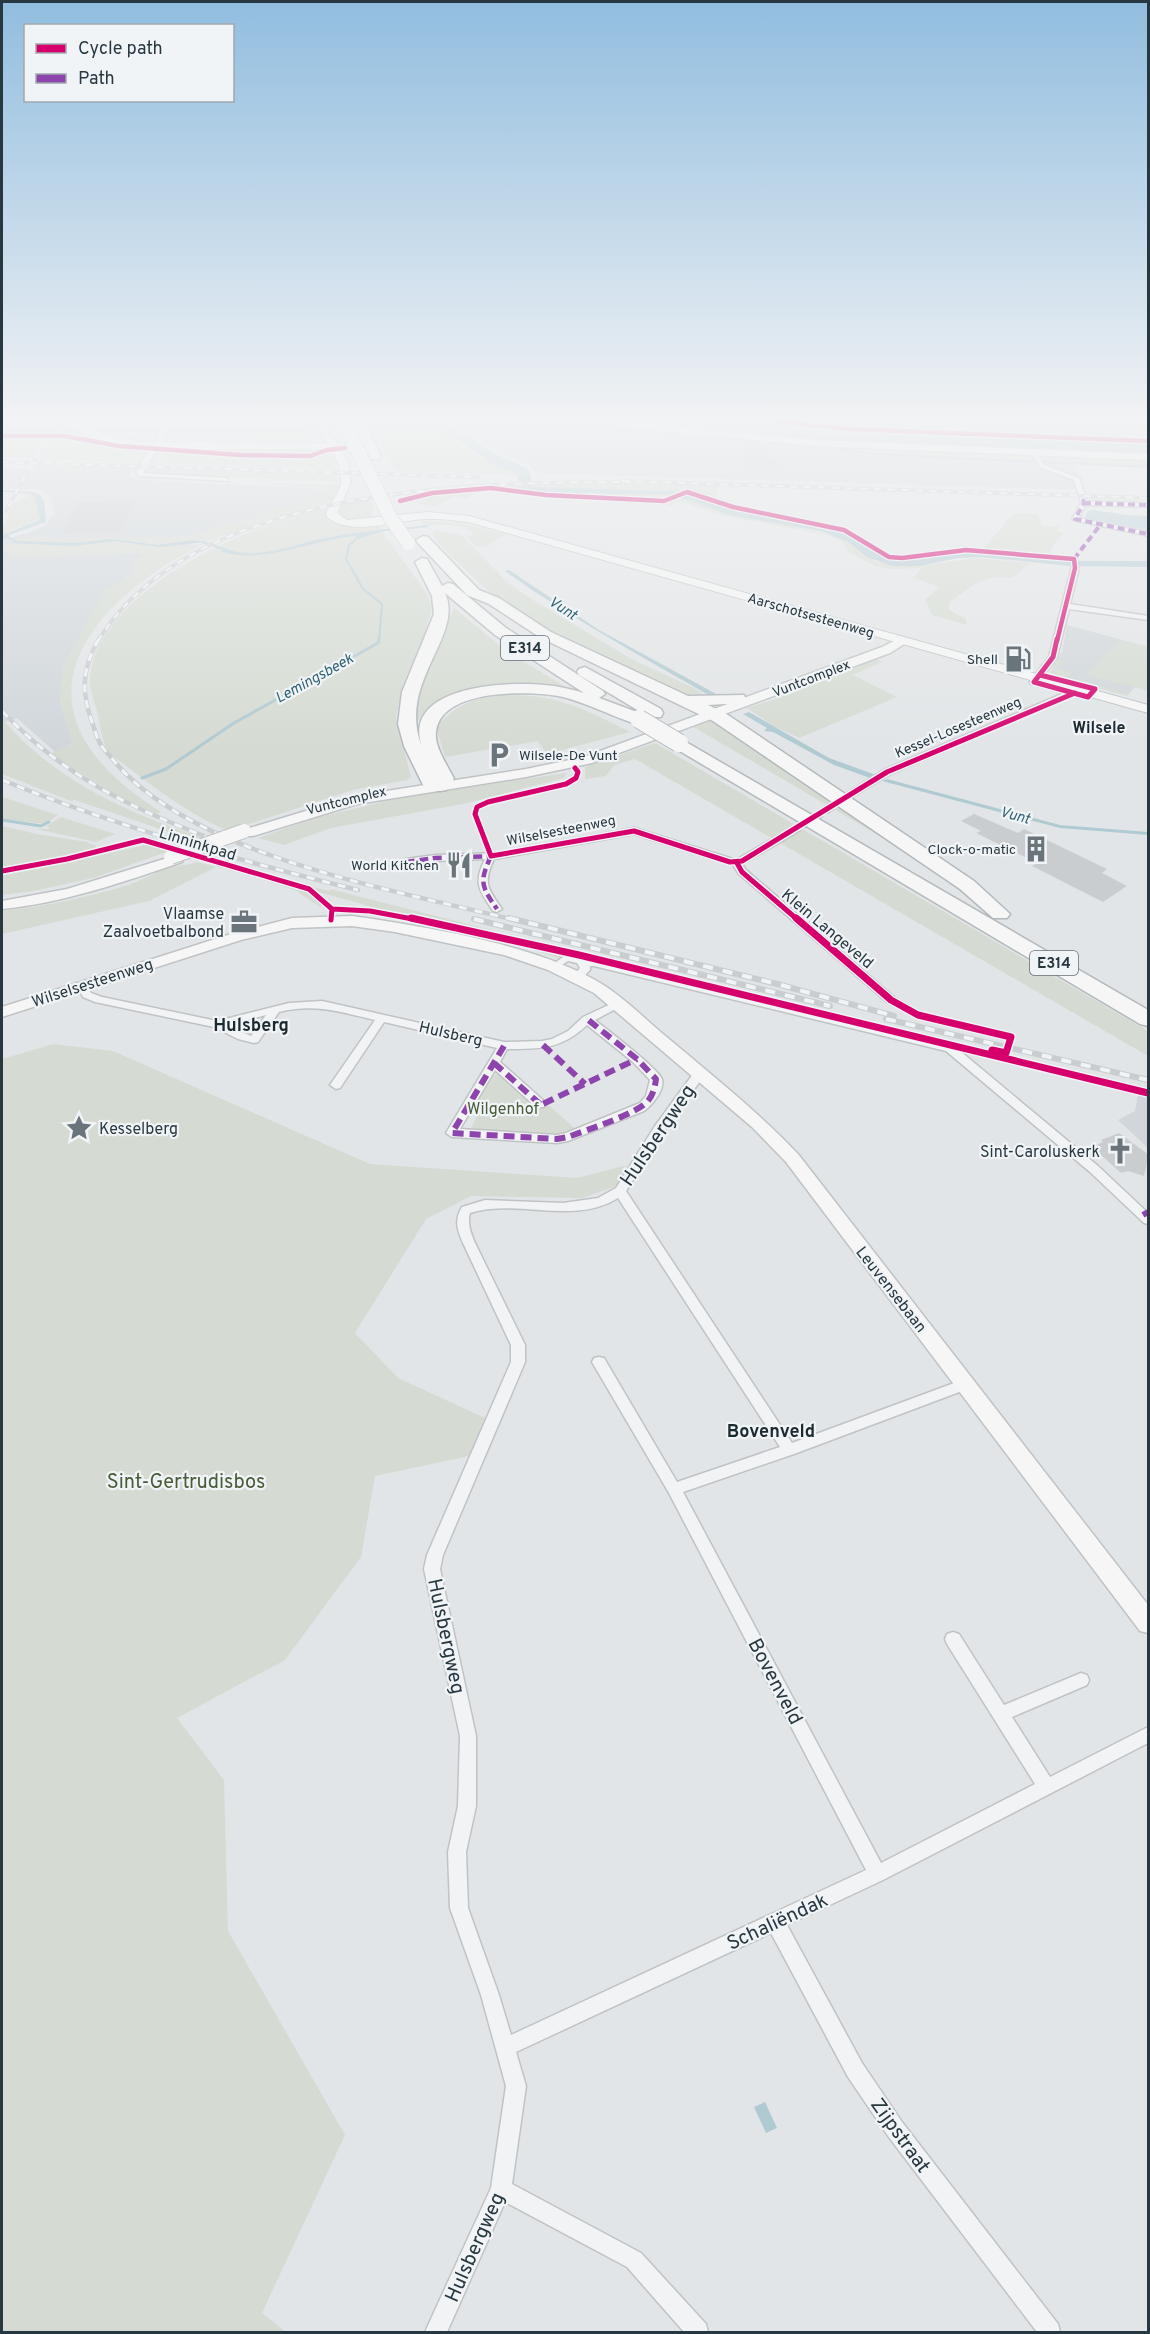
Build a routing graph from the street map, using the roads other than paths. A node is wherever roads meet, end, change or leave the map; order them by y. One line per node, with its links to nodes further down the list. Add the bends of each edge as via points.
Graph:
1 (400, 531): 6 (highway, E314, bridge)
2 (417, 531): 8 (highway, E314)
3 (511, 531): 11 (main road, Aarschotsesteenweg)
4 (1134, 531): 5 (street)
5 (1149, 534)
6 (422, 562): 16 (highway, E314, via 472,610 504,634); 18 (highway, via 438,592 442,610 409,691 406,717 409,735)
7 (1075, 568): 9 (street)
8 (472, 592): 17 (highway, via 494,601); 17 (highway, E314, via 552,651 655,713)
9 (1065, 606): 10 (street); 12 (street, via 1053,657)
10 (1149, 618)
11 (896, 640): 12 (main road, Aarschotsesteenweg); 14 (street, Vuntcomplex); 17 (street, Vuntcomplex, via 886,650)
12 (1036, 680): 13 (main road, Aarschotsesteenweg)
13 (1079, 690): 15 (main road, Aarschotsesteenweg); 19 (street, Kessel-Losesteenweg, via 886,772)
14 (738, 699): 17 (highway)
15 (1149, 709)
16 (639, 719): 17 (highway, E314, bridge); 18 (highway, via 558,692 510,688 469,694 438,710 429,722 427,733)
17 (694, 719): 18 (street, Vuntcomplex, via 568,765); 26 (highway, E314); 26 (highway, via 958,879); 36 (highway, E314)
18 (438, 782): 24 (street, Vuntcomplex, bridge, via 343,803 246,832 89,889)
19 (849, 795)
20 (791, 832): 23 (street)
21 (490, 856): 22 (street, Wilselsesteenweg); 23 (street, Wilselsesteenweg, via 634,831); 25 (street, Wilselsesteenweg, via 481,883)
22 (406, 862)
23 (737, 863): 32 (street, Klein Langeveld, via 742,872 891,1000)
24 (2, 903)
25 (497, 909)
26 (1000, 914): 30 (highway, E314)
27 (581, 970): 28 (street, Wilselsesteenweg, via 554,967 508,951 395,927 309,921 243,934); 29 (street, Wilselsesteenweg); 45 (street, via 594,963 945,1046)
28 (82, 986): 34 (street, Wilselsesteenweg); 38 (street, Hulsberg, via 87,995 99,1000)
29 (600, 990): 31 (street, Leuvensebaan)
30 (1149, 999)
31 (617, 1004): 37 (street, Hulsberg); 41 (street, Leuvensebaan)
32 (907, 1008)
33 (275, 1010): 35 (street, Hulsberg, via 321,1004); 38 (street, Hulsberg); 38 (street, Hulsberg, via 254,1040)
34 (2, 1012)
35 (382, 1017): 39 (street, Hulsberg); 42 (street)
36 (1149, 1018)
37 (587, 1019): 39 (street, Hulsberg, via 572,1033 543,1046); 40 (street, via 656,1079 655,1091 647,1103 557,1139 452,1133)
38 (218, 1024)
39 (504, 1046): 40 (street)
40 (494, 1063): 43 (street)
41 (700, 1073): 44 (street, Hulsbergweg, via 658,1129); 47 (street, Leuvensebaan, via 792,1158)
42 (336, 1085)
43 (540, 1104)
44 (620, 1191): 48 (street); 58 (street, Hulsbergweg, via 589,1205 474,1206 462,1218 469,1243 518,1345 518,1362 432,1569 468,1736 467,1806 457,1852 459,1908)
45 (1147, 1216)
46 (599, 1362): 49 (street, Bovenveld)
47 (965, 1384): 48 (street); 50 (street, Leuvensebaan)
48 (789, 1450): 49 (street)
49 (674, 1489): 56 (street, Bovenveld)
50 (1149, 1623)
51 (953, 1639): 53 (street)
52 (1081, 1680): 53 (street)
53 (1000, 1714): 55 (street)
54 (1149, 1735): 55 (street, Schaliëndak)
55 (1046, 1786): 56 (street, Schaliëndak)
56 (877, 1874): 57 (street, Schaliëndak)
57 (776, 1923): 58 (street, Schaliëndak); 62 (street, Zijpstraat, via 862,2080)
58 (504, 2048): 59 (street, Hulsbergweg, via 516,2086)
59 (501, 2189): 60 (street, Hulsbergweg); 61 (street, via 634,2260)
60 (436, 2332)
61 (698, 2332)
62 (1050, 2332)

